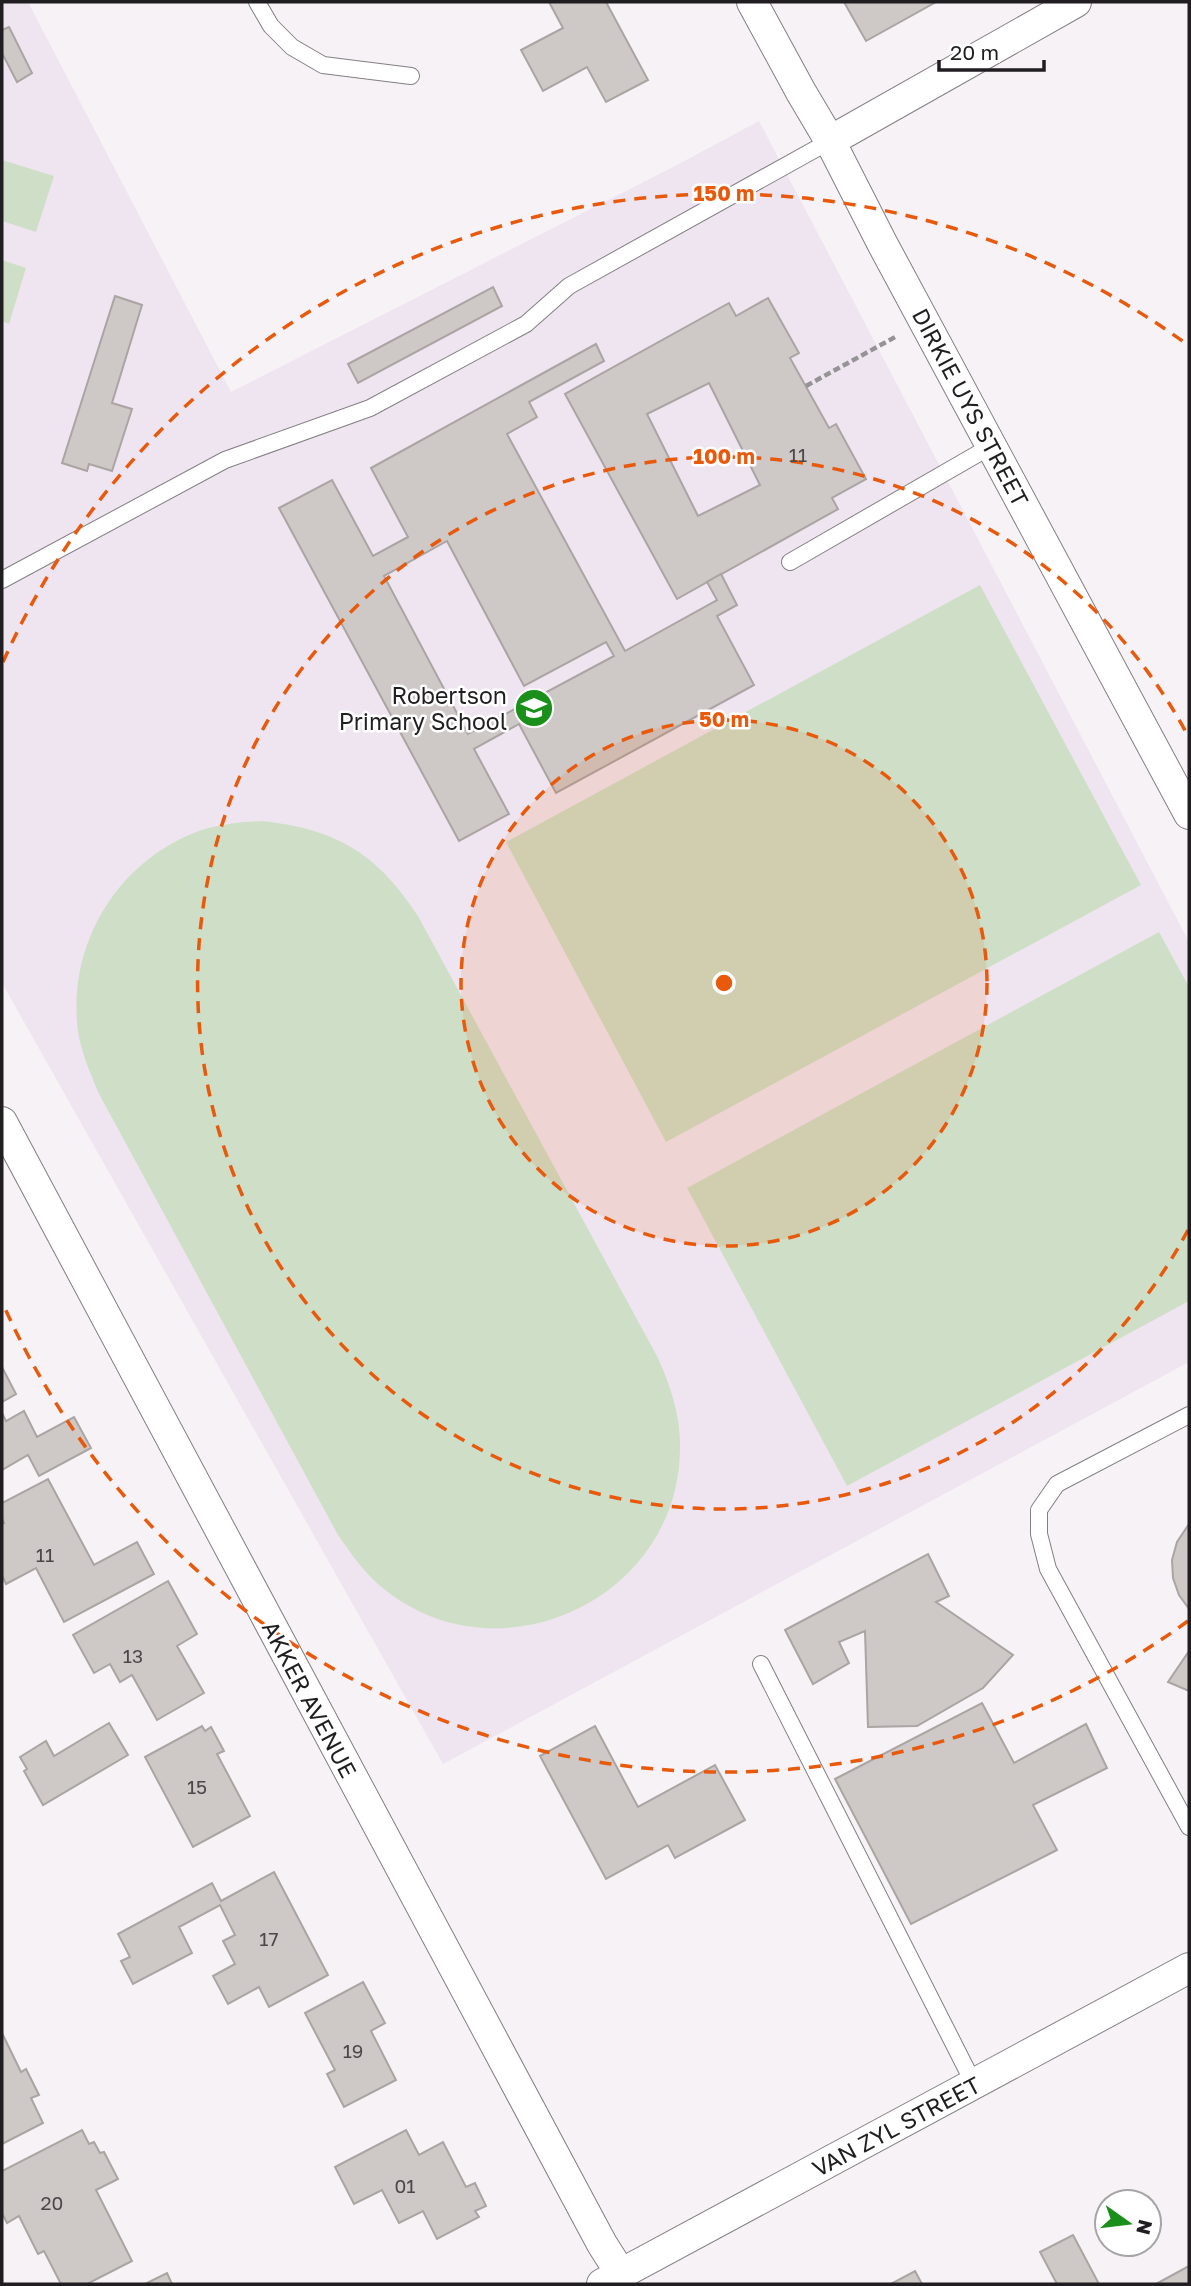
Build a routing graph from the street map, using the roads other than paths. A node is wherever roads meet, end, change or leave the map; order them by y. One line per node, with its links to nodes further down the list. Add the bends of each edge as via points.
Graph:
1 (257, 2): 4 (lane, via 271,26 292,47 323,65)
2 (752, 2): 5 (street, DIRKIE UYS STREET)
3 (1076, 2): 5 (street)
4 (411, 76)
5 (830, 141): 6 (street, DIRKIE UYS STREET); 8 (lane, via 569,286 526,324 370,408 225,460)
6 (993, 445): 7 (lane); 9 (street, DIRKIE UYS STREET)
7 (790, 562)
8 (2, 580)
9 (1189, 814)
10 (2, 1122): 16 (street, AKKER AVENUE, via 589,2219)
11 (1189, 1415): 13 (lane, via 1057,1484 1039,1510 1039,1534 1048,1569)
12 (761, 1664): 15 (lane)
13 (1189, 1827)
14 (1189, 1968): 15 (street, VAN ZYL STREET)
15 (974, 2084): 16 (street, VAN ZYL STREET)
16 (611, 2279)

